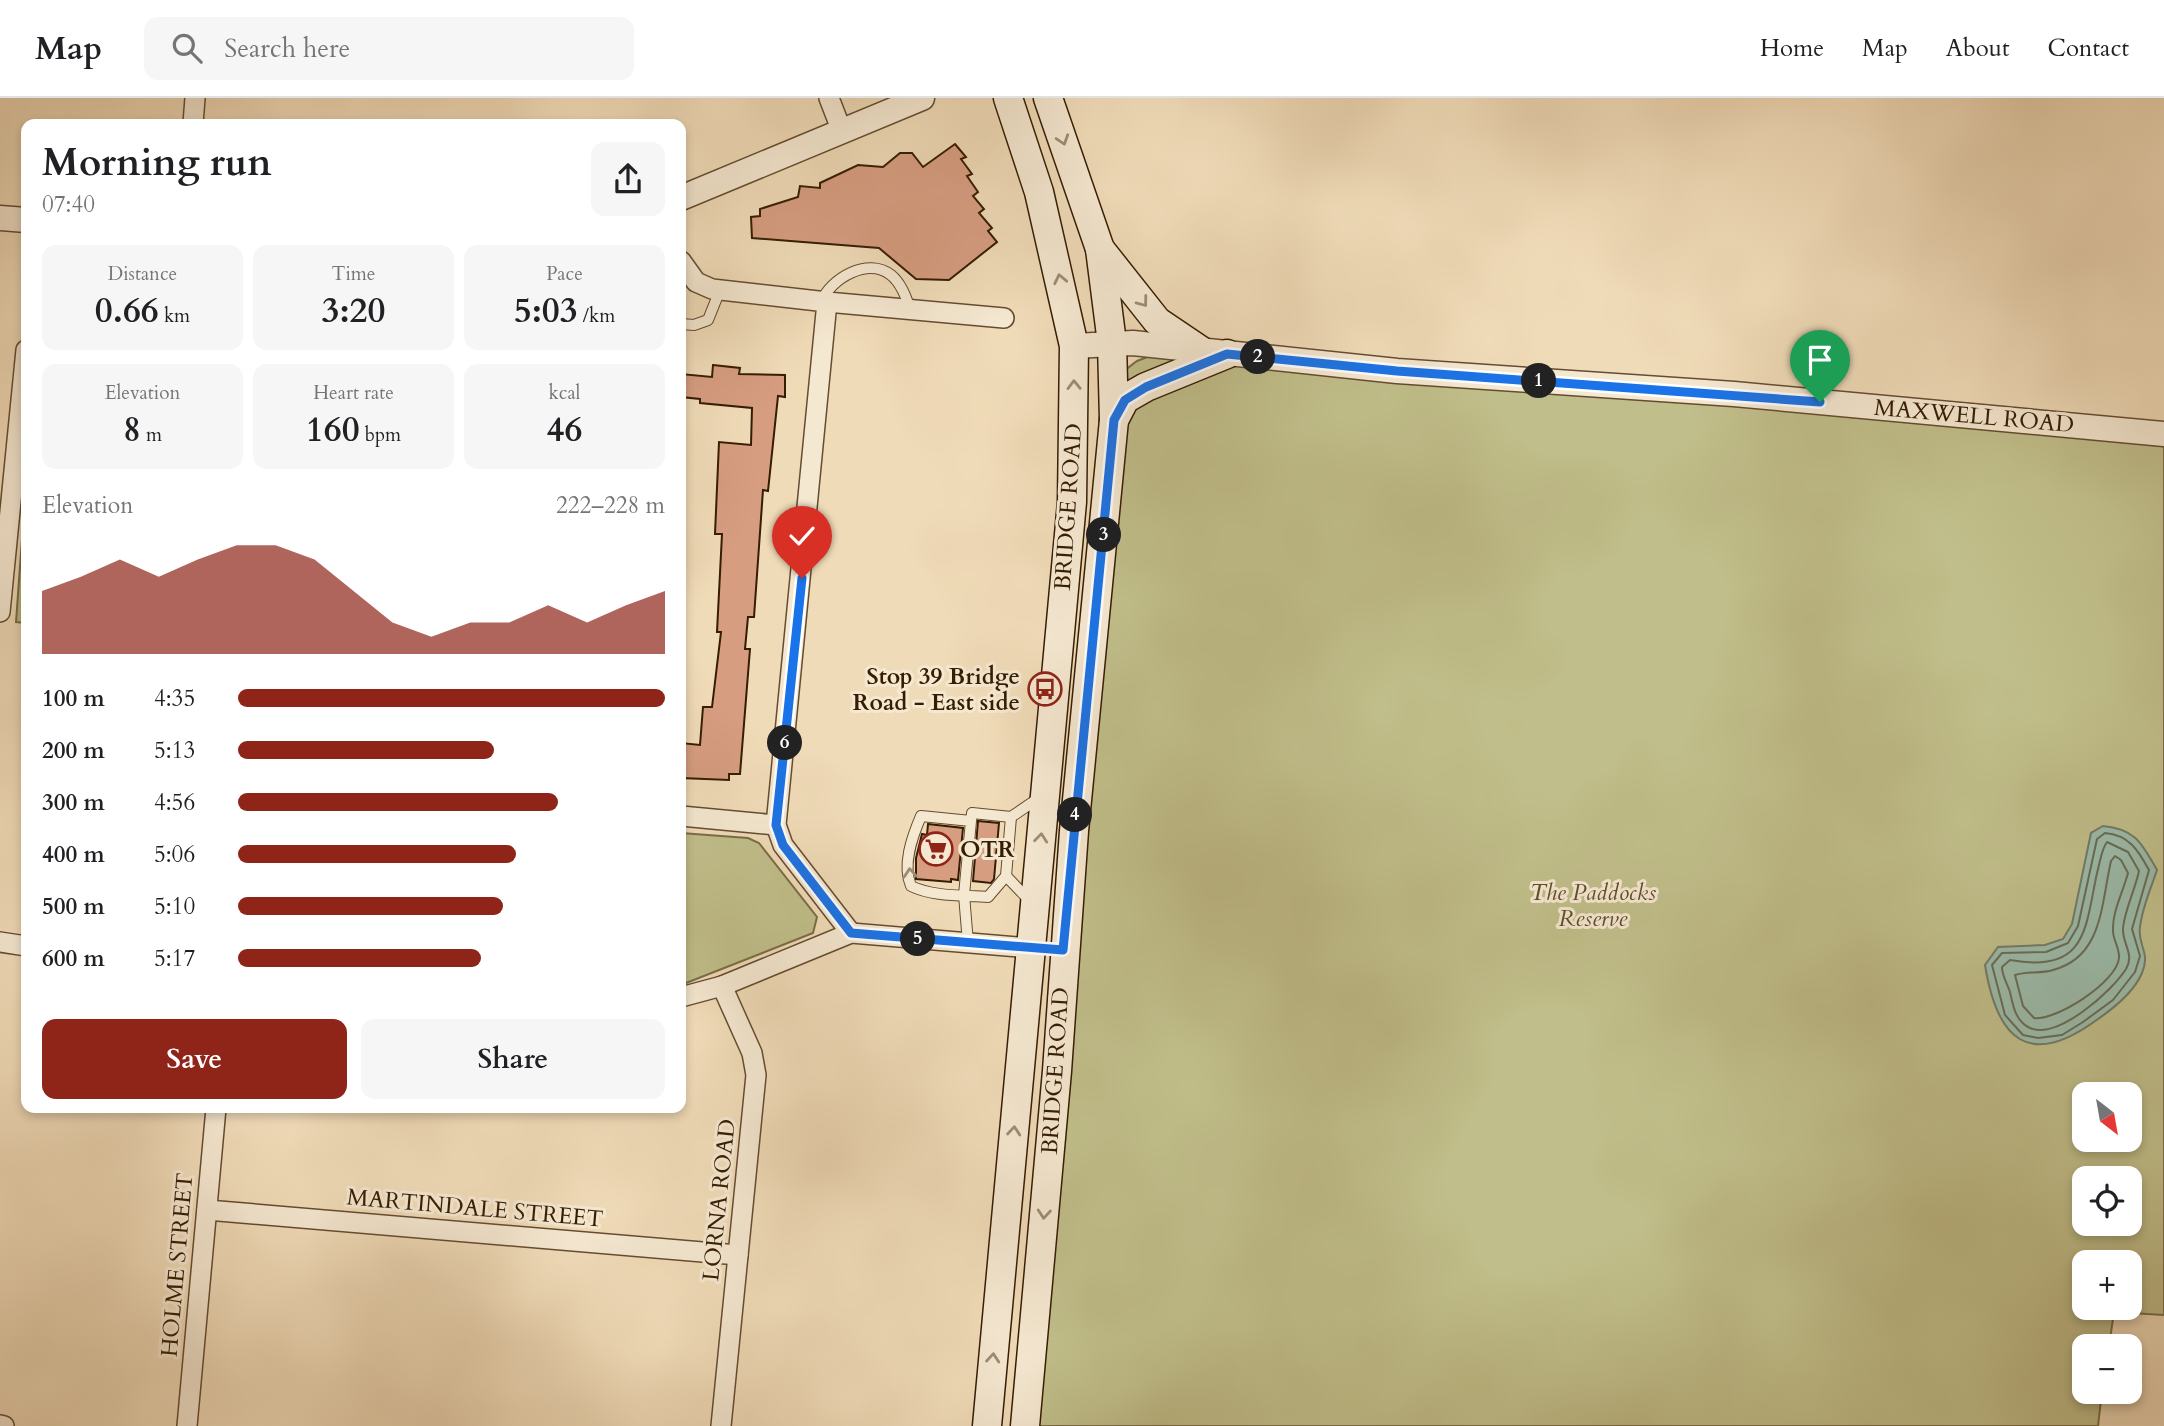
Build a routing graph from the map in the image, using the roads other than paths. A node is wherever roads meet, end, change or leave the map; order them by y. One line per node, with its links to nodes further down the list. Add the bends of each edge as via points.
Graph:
1 (195, 98): 6 (street)
2 (829, 98): 7 (street)
3 (922, 98): 7 (street)
4 (1008, 98): 19 (main road, BRIDGE ROAD, one-way to 4, via 1055,254)
5 (1048, 98): 11 (main road, BRIDGE ROAD, one-way to 11)
6 (193, 119)
7 (841, 130): 8 (street)
8 (686, 196)
9 (0, 218): 10 (street)
10 (21, 220)
11 (1100, 249): 18 (main road, BRIDGE ROAD); 20 (main road, one-way to 20, via 1157,321)
12 (686, 268): 13 (street, via 696,282)
13 (720, 290): 14 (street); 17 (lane, via 708,320)
14 (824, 302): 15 (street); 15 (lane, via 826,291 842,278 863,269 878,269 896,281); 30 (street)
15 (910, 309): 16 (street)
16 (1004, 318)
17 (686, 324)
18 (1112, 343): 19 (street, MAXWELL ROAD); 20 (street, MAXWELL ROAD); 22 (main road, BRIDGE ROAD)
19 (1074, 346): 26 (main road, BRIDGE ROAD, one-way to 19, via 1072,491)
20 (1214, 352): 22 (main road, via 1125,400); 23 (street, MAXWELL ROAD)
21 (21, 407): 24 (street)
22 (1114, 420): 39 (main road, BRIDGE ROAD)
23 (2164, 434)
24 (12, 510): 25 (street)
25 (0, 612)
26 (1045, 793): 28 (lane); 33 (main road, BRIDGE ROAD, one-way to 26)
27 (686, 816): 30 (street)
28 (1010, 817): 29 (lane, via 972,813); 31 (lane)
29 (971, 821): 32 (lane); 32 (lane, one-way to 29, via 921,891 911,886 907,876 912,837 921,816)
30 (776, 825): 34 (street, via 783,845)
31 (1006, 876): 32 (lane, via 988,897); 33 (lane)
32 (964, 895): 36 (lane)
33 (1034, 905): 38 (main road, BRIDGE ROAD)
34 (851, 933): 36 (street); 40 (street)
35 (0, 942): 37 (street)
36 (968, 943): 38 (street)
37 (21, 945)
38 (1030, 948): 39 (main road); 47 (main road, BRIDGE ROAD, one-way to 38)
39 (1063, 950): 48 (main road, BRIDGE ROAD, one-way to 48, via 1057,1071)
40 (722, 986): 41 (street); 44 (street, LORNA ROAD, via 752,1053 756,1075)
41 (686, 996)
42 (216, 1113): 43 (street, HOLME STREET)
43 (207, 1210): 44 (street, MARTINDALE STREET); 45 (street, HOLME STREET)
44 (737, 1255): 46 (street, LORNA ROAD)
45 (187, 1426)
46 (721, 1426)
47 (987, 1426)
48 (1025, 1426)

